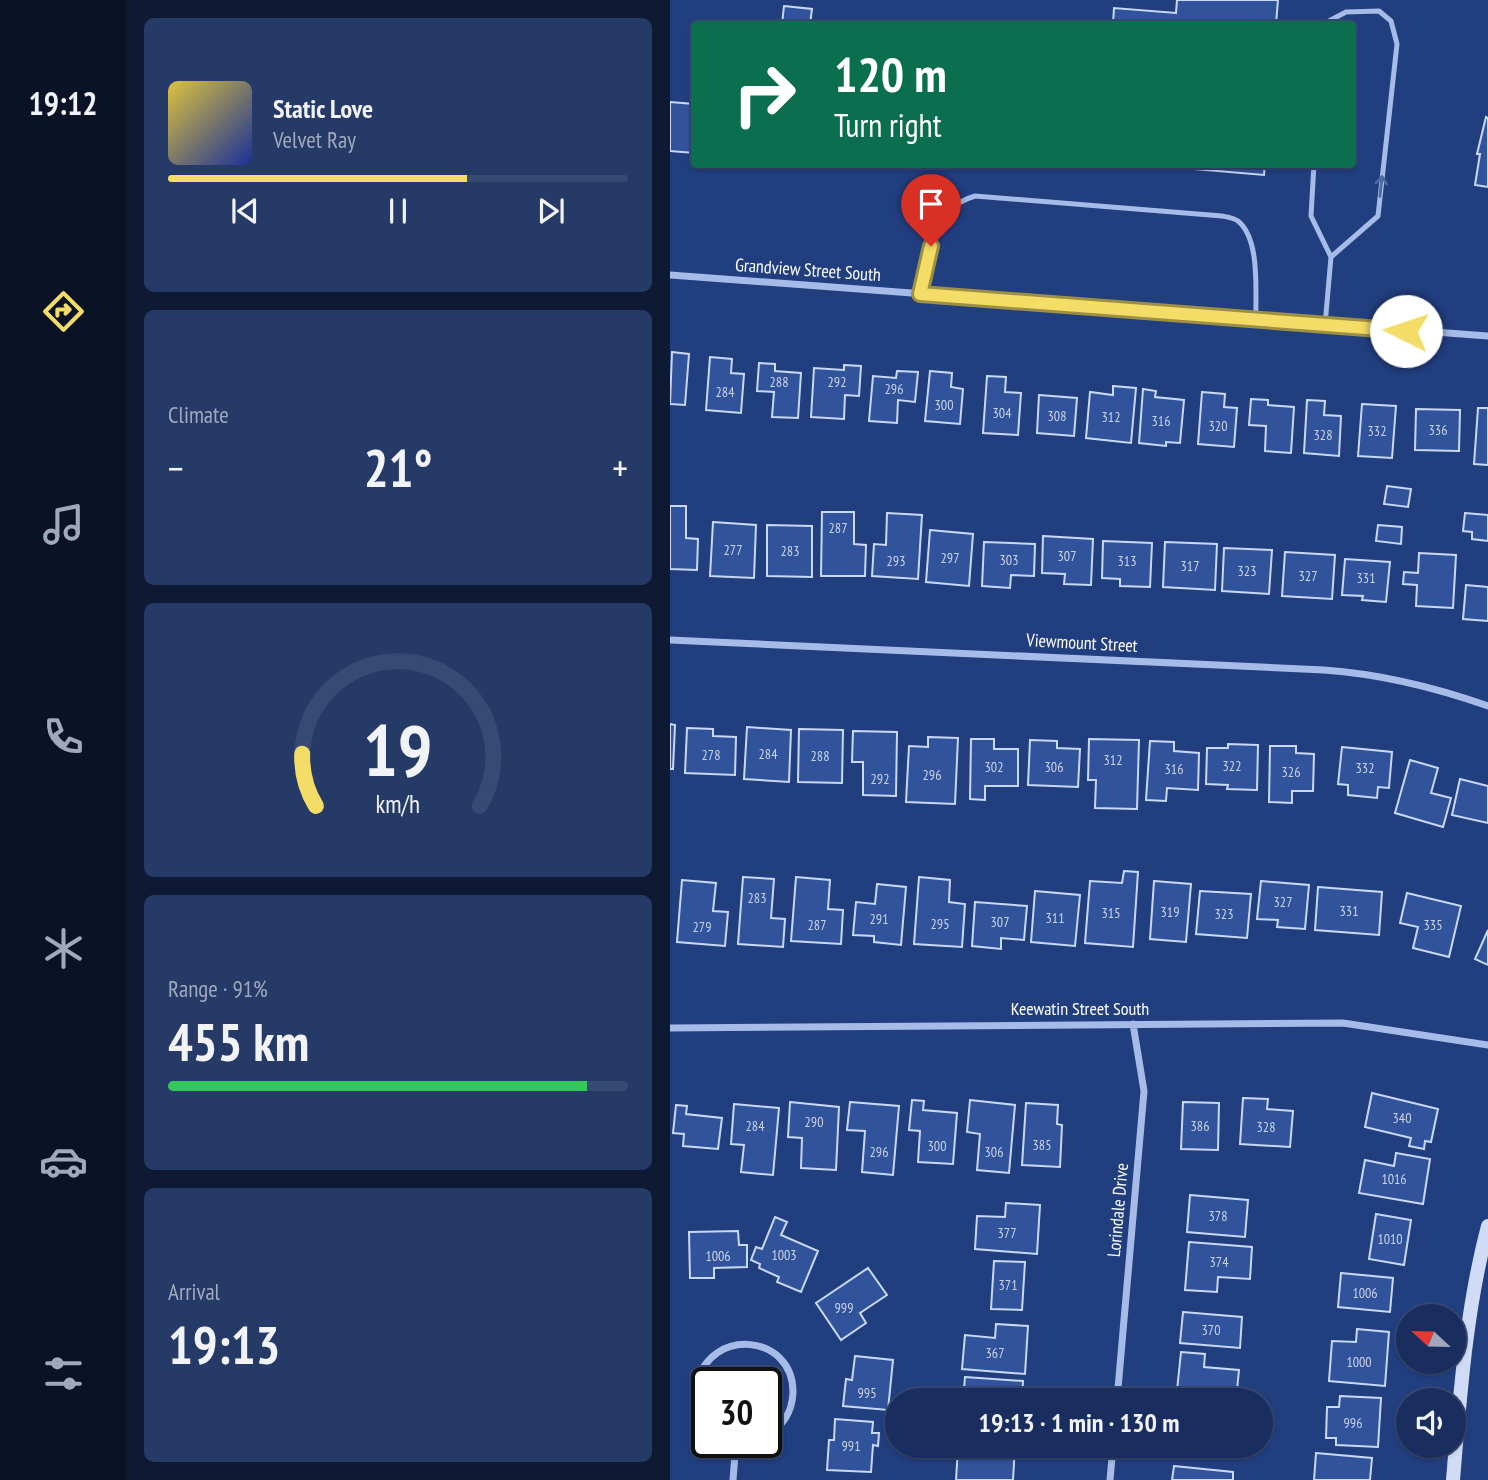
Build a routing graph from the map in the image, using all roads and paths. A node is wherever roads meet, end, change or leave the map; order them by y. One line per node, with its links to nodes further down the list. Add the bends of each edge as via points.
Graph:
1 (1329, 21): 3 (lane, one-way to 1, via 1378,216 1397,44 1391,21 1379,11 1346,12)
2 (1314, 168): 3 (lane, via 1311,216)
3 (1331, 257): 7 (lane)
4 (670, 275): 5 (street, Grandview Street South)
5 (920, 294): 6 (street, Grandview Street South); 6 (lane, via 937,223 958,201 989,197 1237,220 1249,236 1254,256)
6 (1256, 320): 7 (street, Grandview Street South)
7 (1325, 325): 8 (street, Grandview Street South)
8 (1488, 336)
9 (670, 640): 10 (street, Viewmount Street, via 1367,673)
10 (1488, 706)
11 (1134, 1024): 12 (street, Keewatin Street South); 13 (street, Keewatin Street South, via 1343,1023); 16 (street, Lorindale Drive, via 1144,1091)
12 (670, 1028)
13 (1488, 1045)
14 (1488, 1226): 22 (main road, via 1473,1298)
15 (704, 1367): 17 (street, via 719,1350 734,1344 750,1343 779,1357 793,1386 793,1402)
16 (1118, 1388)
17 (782, 1423)
18 (735, 1458): 20 (street)
19 (1112, 1458): 21 (street)
20 (733, 1480)
21 (1110, 1480)
22 (1453, 1480)

